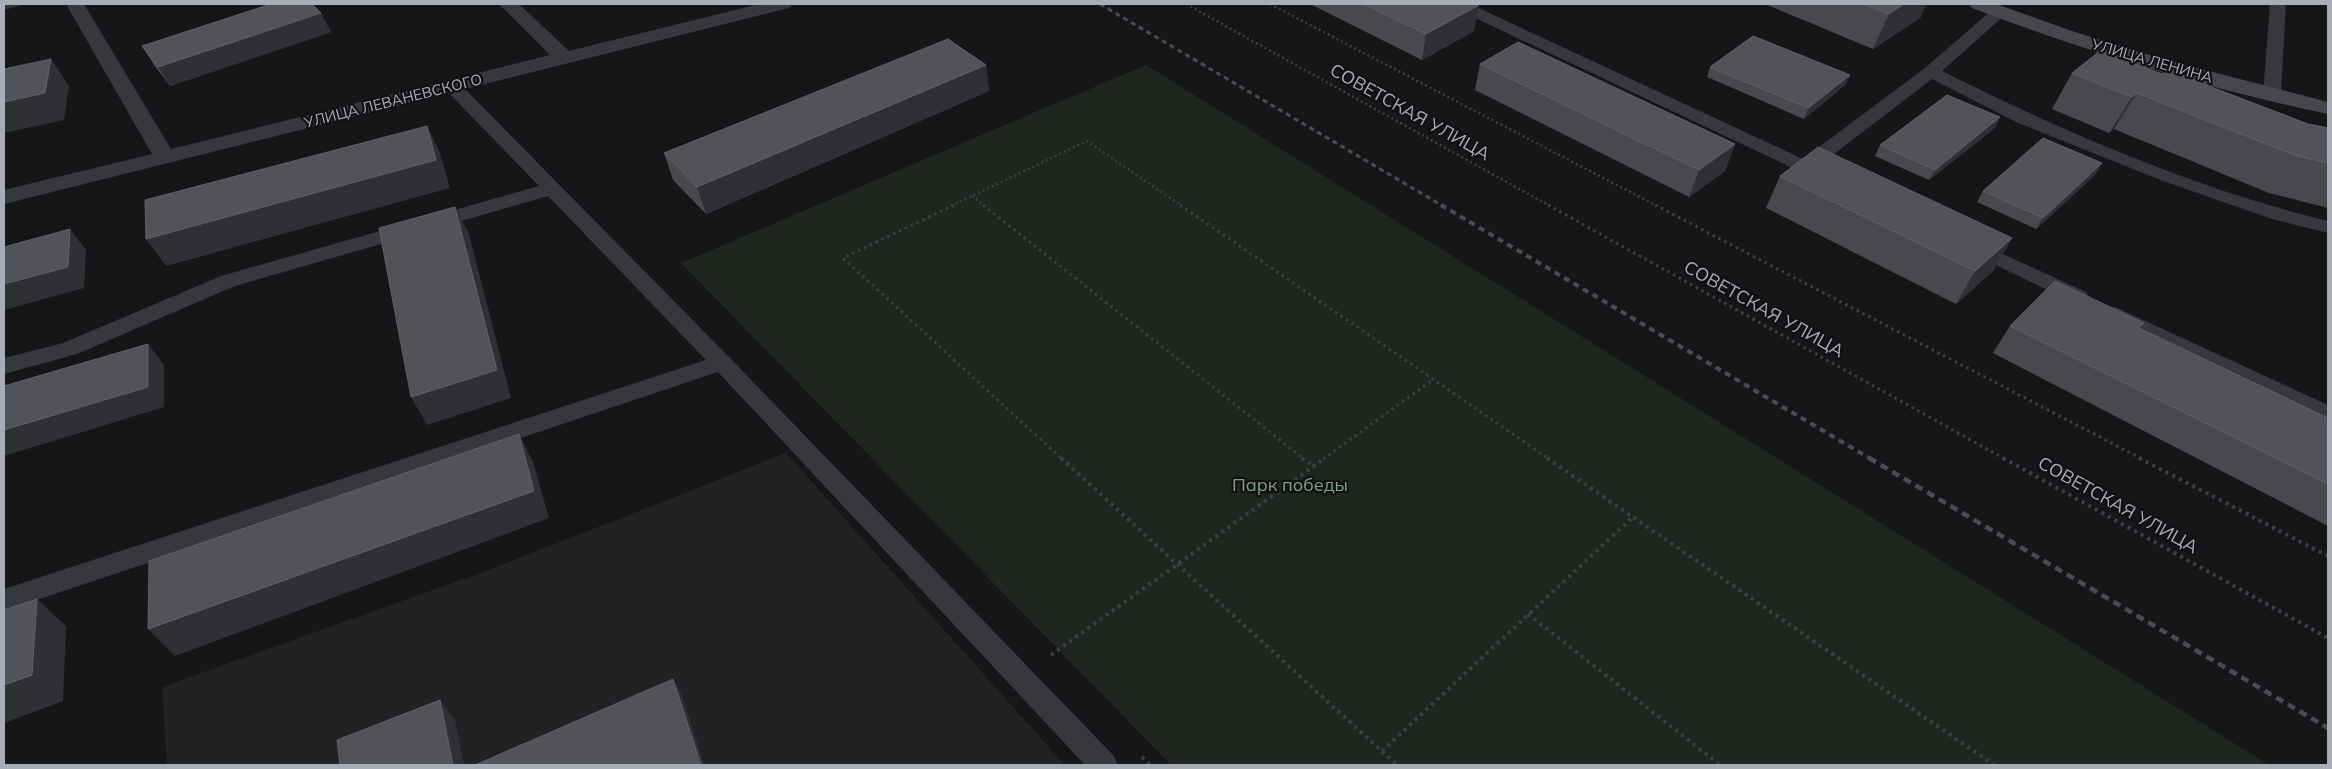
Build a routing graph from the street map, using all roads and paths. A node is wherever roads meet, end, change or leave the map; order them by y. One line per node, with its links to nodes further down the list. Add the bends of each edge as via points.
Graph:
1 (75, 4): 15 (street)
2 (508, 4): 10 (street)
3 (782, 4): 10 (street, УЛИЦА ЛЕВАНЕВСКОГО)
4 (1186, 4): 33 (path, СОВЕТСКАЯ УЛИЦА)
5 (1270, 4): 29 (path)
6 (1458, 4): 16 (lane)
7 (1979, 4): 9 (main road, УЛИЦА ЛЕНИНА)
8 (2278, 4): 13 (lane)
9 (1999, 12): 11 (lane); 13 (main road, УЛИЦА ЛЕНИНА, via 2075,39)
10 (566, 59): 12 (street, УЛИЦА ЛЕВАНЕВСКОГО)
11 (1931, 72): 16 (lane); 21 (lane, via 2022,118 2170,177 2279,215)
12 (452, 86): 15 (street, УЛИЦА ЛЕВАНЕВСКОГО); 18 (lane)
13 (2272, 94): 14 (main road, УЛИЦА ЛЕНИНА)
14 (2328, 108)
15 (165, 157): 19 (street, УЛИЦА ЛЕВАНЕВСКОГО)
16 (1805, 167): 17 (lane)
17 (1823, 175)
18 (551, 189): 23 (lane); 24 (lane, via 228,281 68,349)
19 (4, 196)
20 (972, 196): 25 (path, via 1087,141); 27 (path); 30 (path, via 844,258)
21 (2328, 227)
22 (1958, 240): 26 (lane)
23 (722, 363): 31 (lane); 36 (lane)
24 (4, 366)
25 (1434, 380): 27 (path); 28 (path)
26 (2328, 415)
27 (1313, 466): 30 (path)
28 (1633, 516): 32 (path); 39 (path)
29 (2328, 556)
30 (1177, 564): 34 (path); 35 (path)
31 (4, 600)
32 (1528, 614): 35 (path); 38 (path)
33 (2328, 638)
34 (1046, 658)
35 (1382, 752): 37 (path)
36 (1104, 765)
37 (1397, 765)
38 (1720, 765)
39 (1994, 765)

